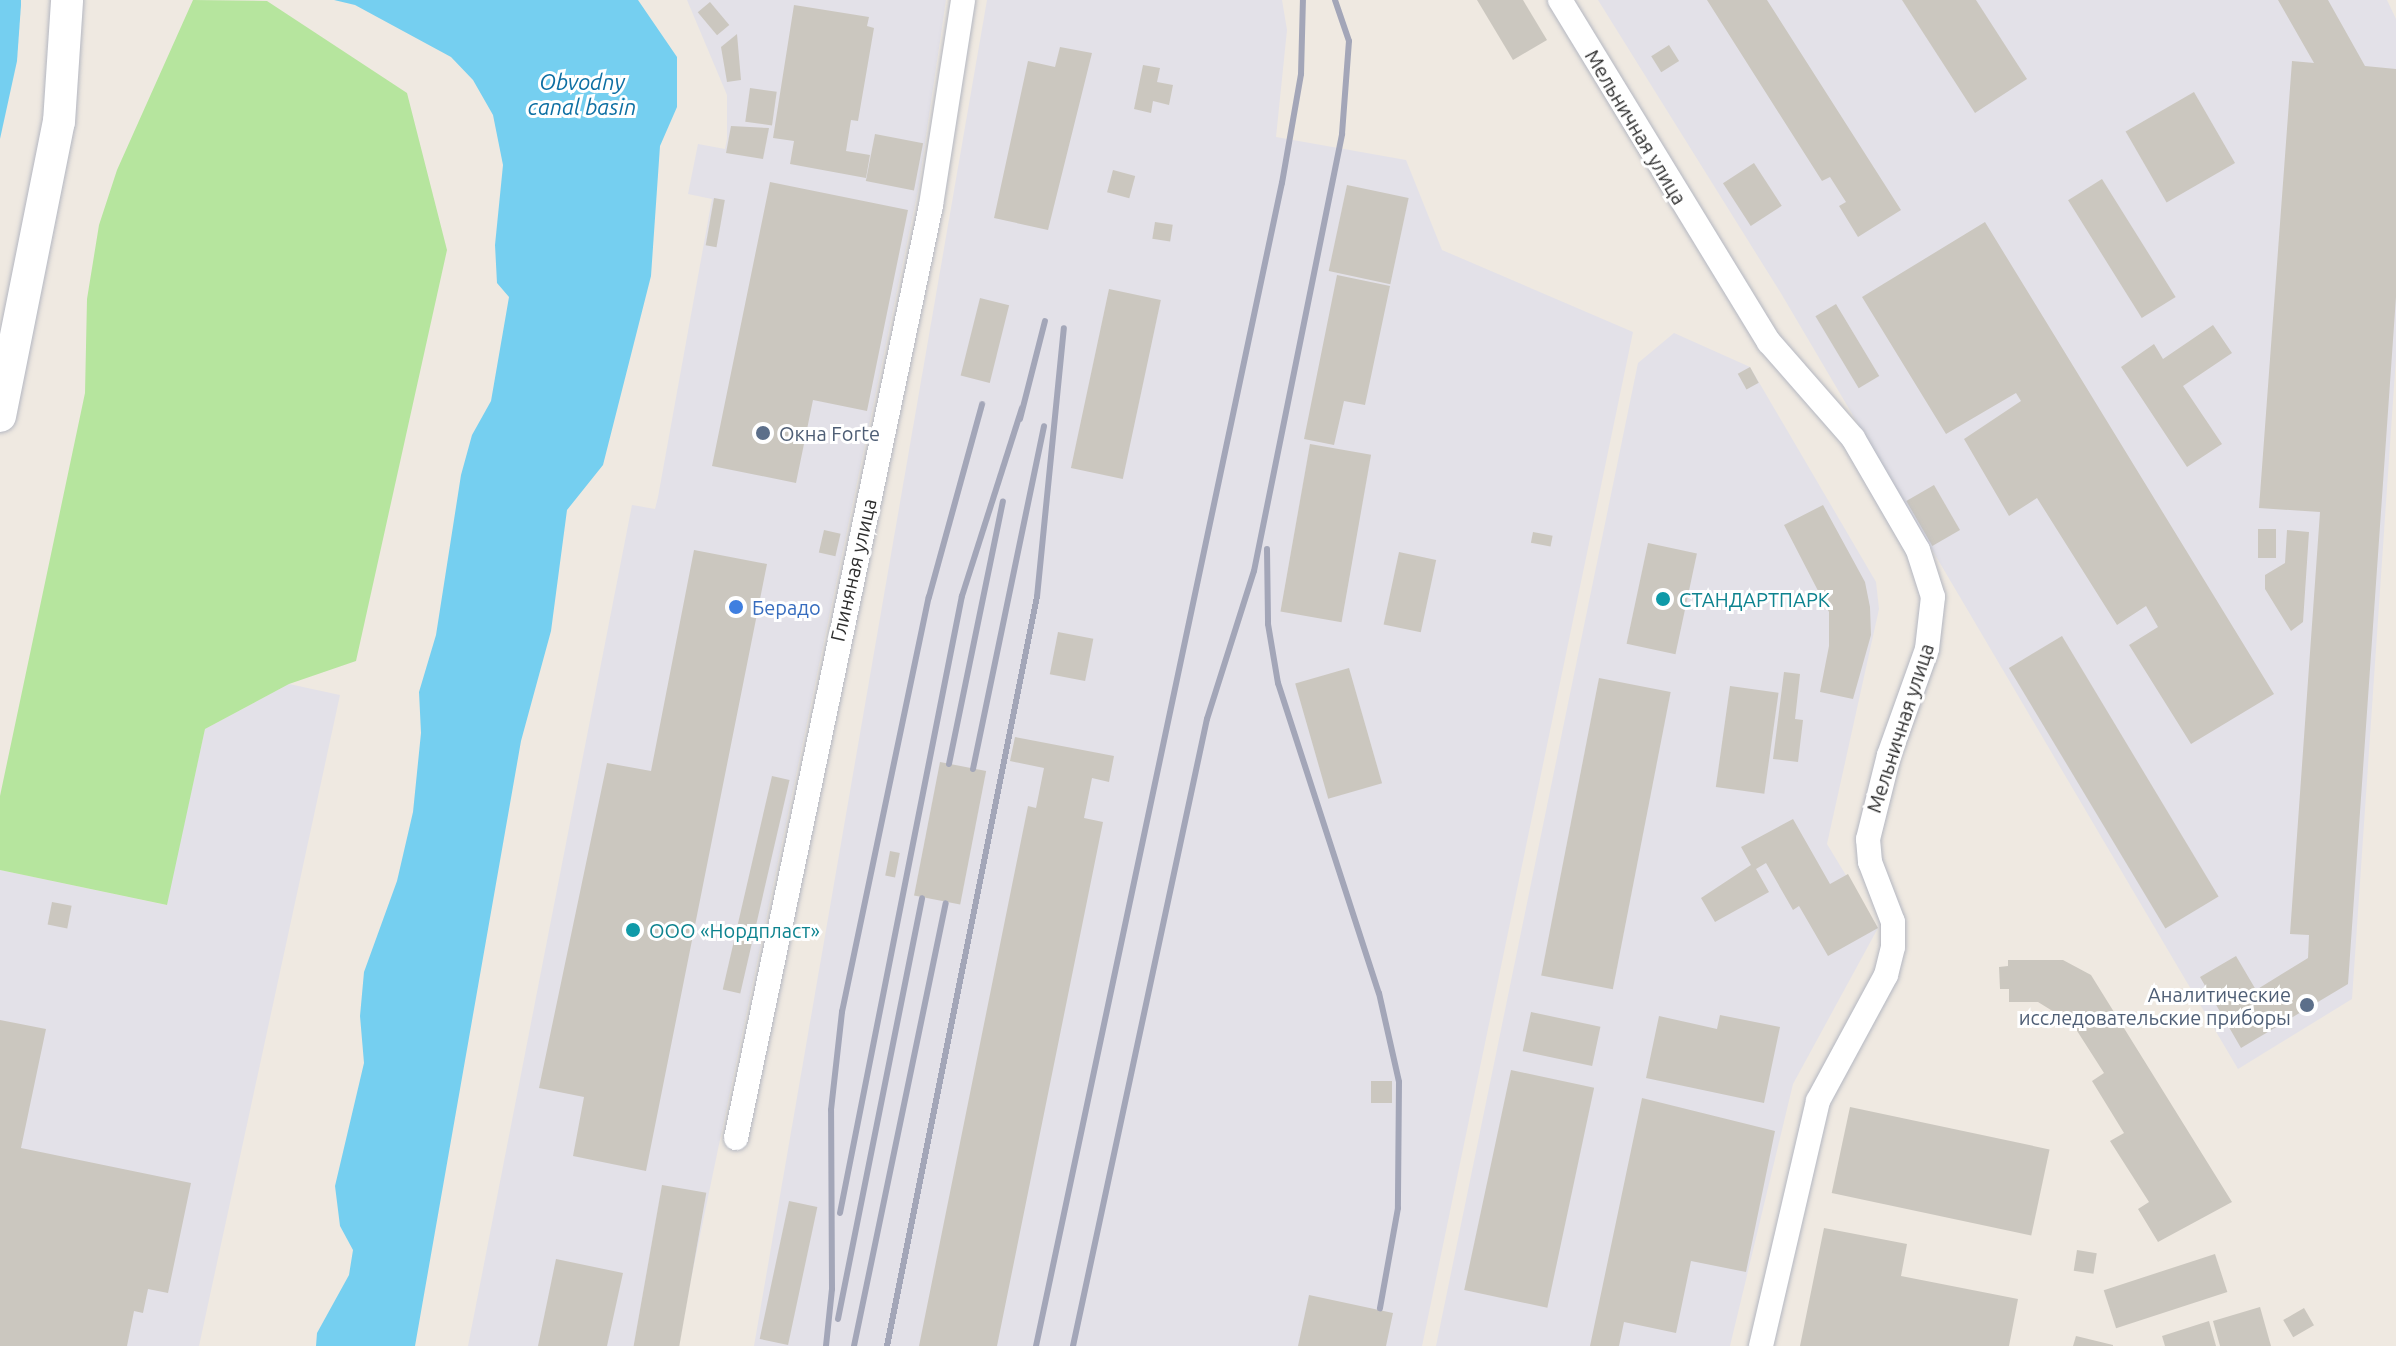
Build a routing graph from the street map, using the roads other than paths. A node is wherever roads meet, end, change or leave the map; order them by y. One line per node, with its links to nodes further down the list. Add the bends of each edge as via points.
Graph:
1 (67, 0): 4 (main road, via 66,57 46,194)
2 (963, 0): 5 (street, Глиняная улица, via 931,205)
3 (1560, 0): 6 (street, Мельничная улица, via 1769,342 1853,438 1918,550 1933,597 1927,649 1889,755 1868,839 1870,862 1893,922 1893,947 1886,975 1818,1101)
4 (0, 416)
5 (736, 1138)
6 (1761, 1346)

